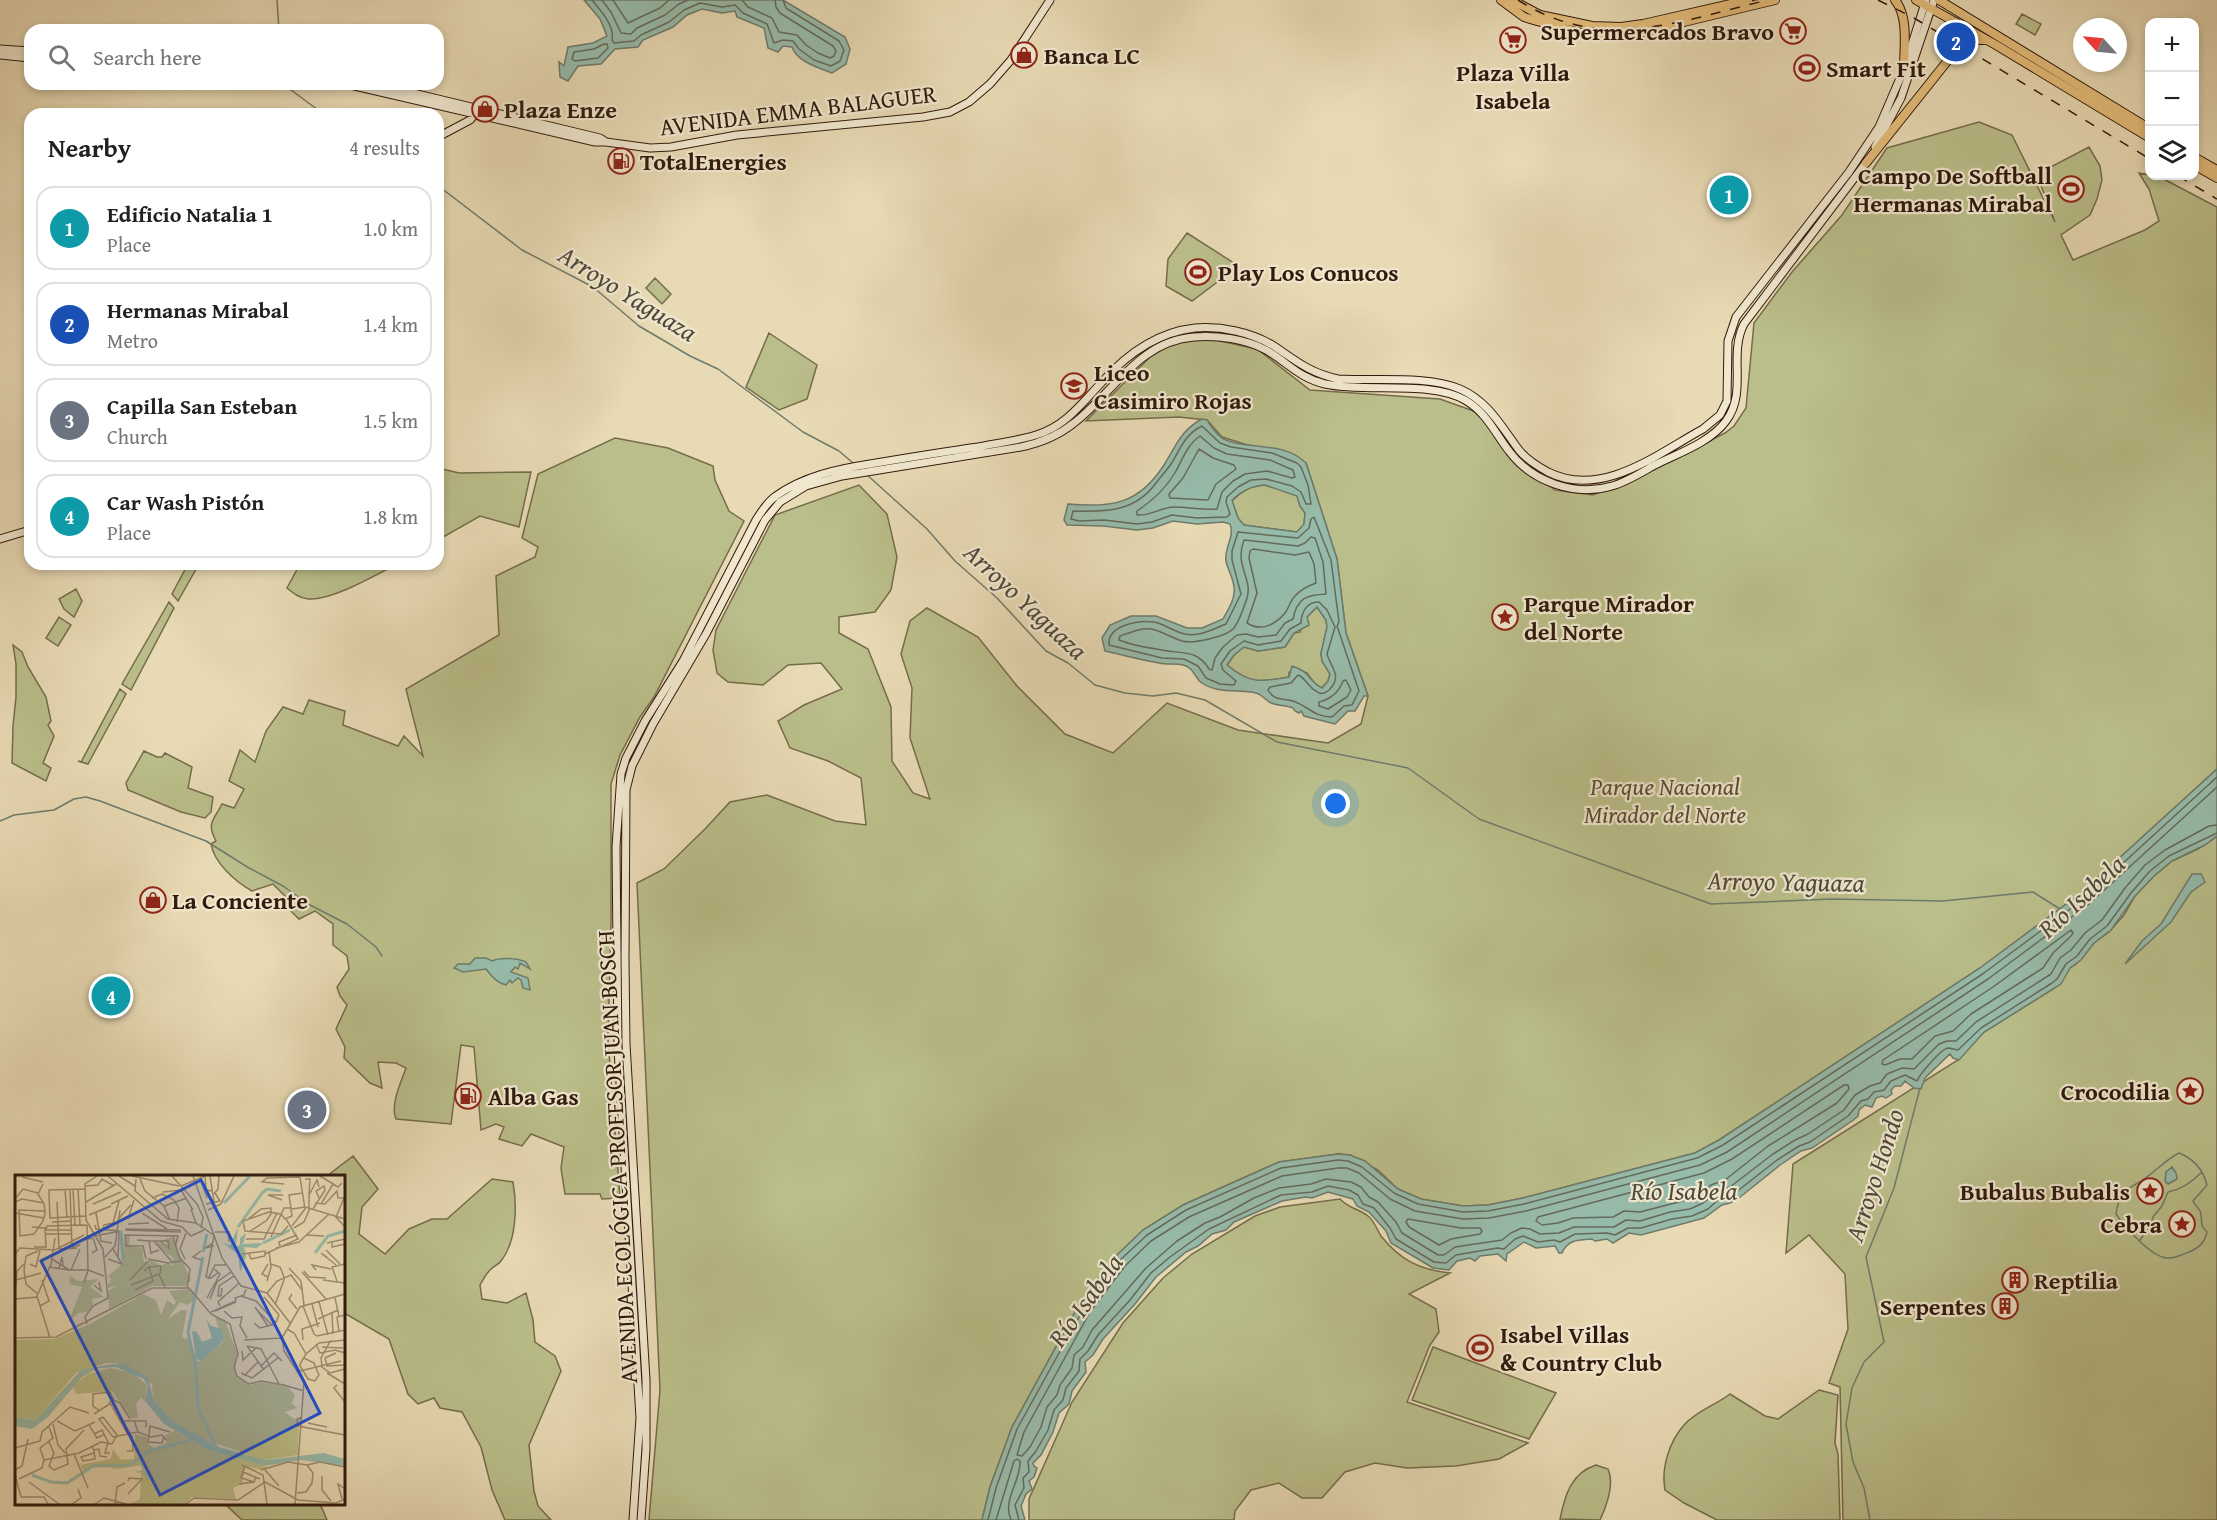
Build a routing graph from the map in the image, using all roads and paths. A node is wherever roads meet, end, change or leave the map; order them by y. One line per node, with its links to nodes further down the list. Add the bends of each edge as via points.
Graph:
1 (1050, 0): 18 (street, AVENIDA EMMA BALAGUER, via 1011,60 990,84 950,112 737,135 671,147 631,147)
2 (1501, 0): 5 (main road, via 1537,21 1611,37)
3 (1512, 0): 4 (main road, via 1540,15 1592,26 1621,27)
4 (1748, 0)
5 (1775, 0)
6 (1895, 0): 15 (main road, via 1904,24)
7 (1917, 0): 9 (main road)
8 (1939, 0): 19 (main road)
9 (1929, 3): 10 (main road); 15 (street, AVENIDA ECOLÓGICA PROFESOR JUAN BOSCH); 23 (street, AVENIDA ECOLÓGICA PROFESOR JUAN BOSCH, via 1901,98)
10 (1996, 45): 21 (main road); 23 (main road, via 1980,39 1961,44)
11 (0, 49): 12 (street)
12 (24, 51)
13 (0, 55): 14 (street)
14 (24, 57)
15 (1904, 69): 28 (street, AVENIDA ECOLÓGICA PROFESOR JUAN BOSCH, via 1887,111 1860,158 1736,317 1728,341)
16 (382, 90): 18 (street, AVENIDA EMMA BALAGUER)
17 (398, 90): 18 (street, AVENIDA EMMA BALAGUER)
18 (477, 112): 20 (street)
19 (2145, 126)
20 (444, 133)
21 (2145, 135)
22 (2199, 160): 25 (main road)
23 (1866, 163): 27 (street, AVENIDA ECOLÓGICA PROFESOR JUAN BOSCH, via 1744,324 1737,342)
24 (2199, 168): 26 (main road)
25 (2217, 170)
26 (2217, 178)
27 (1737, 371): 28 (street); 29 (street, AVENIDA ECOLÓGICA PROFESOR JUAN BOSCH, via 1734,407 1719,429 1629,479 1593,489 1560,486 1528,470 1482,413 1456,396 1439,391 1351,388 1324,383 1298,373 1247,342 1207,336 1183,338 1143,356 1086,413 1048,439 1021,447)
28 (1727, 373): 29 (street, AVENIDA ECOLÓGICA PROFESOR JUAN BOSCH, via 1727,401 1714,422 1630,469 1589,481 1559,476 1530,462 1487,407 1460,388 1434,382 1338,379 1306,368 1256,337 1195,328 1170,333 1135,352 1082,406 1048,431)
29 (911, 461): 30 (street, AVENIDA ECOLÓGICA PROFESOR JUAN BOSCH, via 881,462); 30 (street, AVENIDA ECOLÓGICA PROFESOR JUAN BOSCH, via 888,468)
30 (839, 472): 33 (street, AVENIDA ECOLÓGICA PROFESOR JUAN BOSCH, via 796,484 764,507 683,661 645,721 621,774 616,859 618,1049 640,1418); 34 (street, AVENIDA ECOLÓGICA PROFESOR JUAN BOSCH, via 796,491 771,510 694,657 637,753 627,784 626,1044 647,1418)
31 (24, 532): 32 (street)
32 (0, 539)
33 (633, 1520)
34 (641, 1520)

